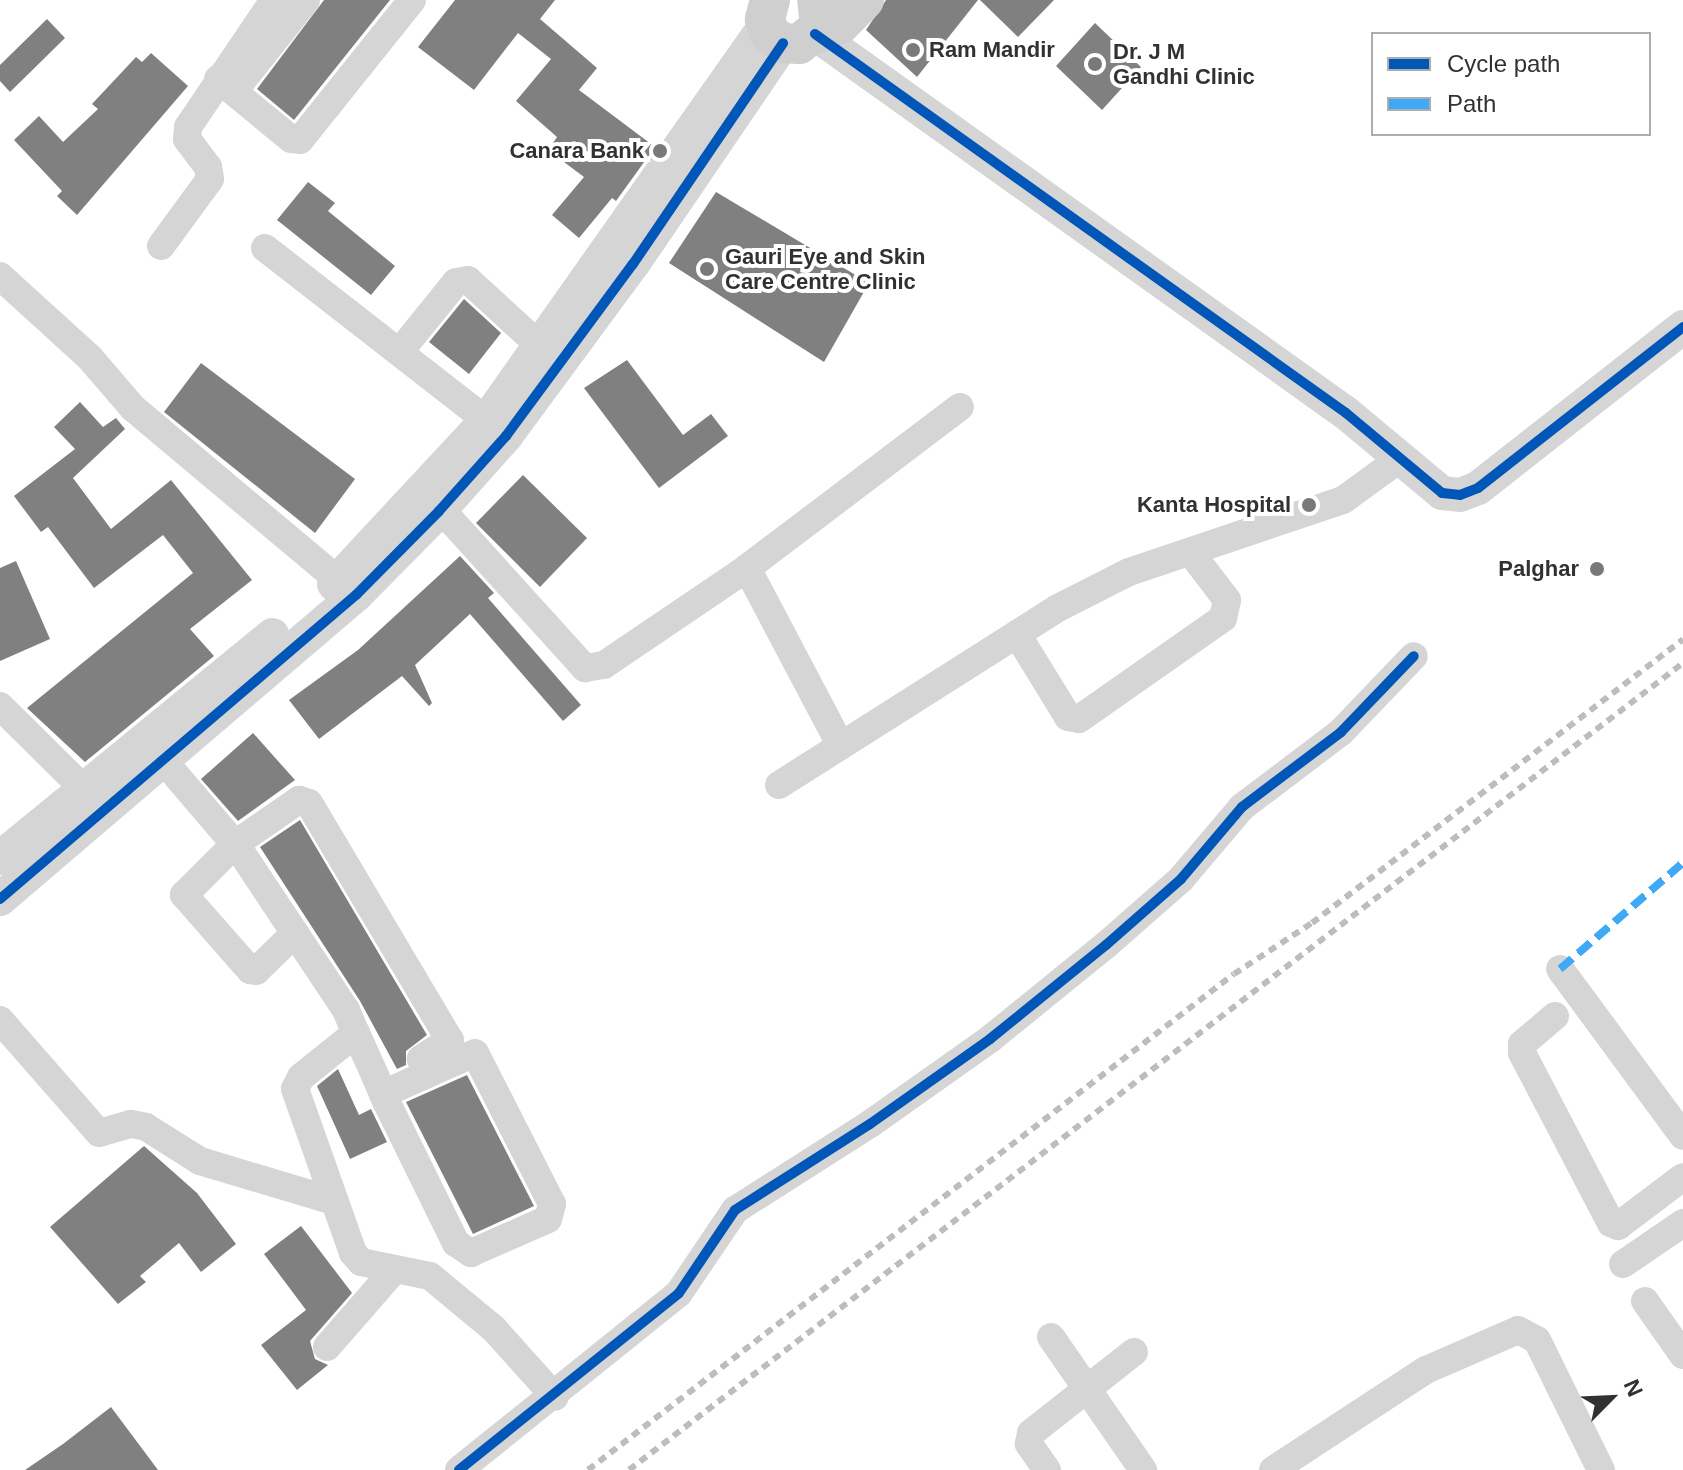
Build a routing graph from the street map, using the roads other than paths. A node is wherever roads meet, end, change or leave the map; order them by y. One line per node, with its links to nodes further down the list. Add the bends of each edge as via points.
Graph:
1 (274, 0): 6 (street)
2 (306, 0): 6 (street)
3 (412, 0): 6 (street, via 300,140 291,139)
4 (864, 0): 5 (main road, via 840,24)
5 (790, 20): 12 (street); 15 (street, via 1346,413)
6 (226, 85): 7 (street, via 188,127 187,139 208,167 210,179)
7 (161, 246)
8 (265, 248): 11 (street)
9 (0, 276): 19 (street, via 90,358 133,408)
10 (1683, 327): 15 (street, via 1478,488 1460,495 1442,493)
11 (401, 350): 12 (street, via 456,282 468,280); 14 (street)
12 (550, 355): 14 (street)
13 (960, 407): 18 (street)
14 (497, 428): 16 (street)
15 (1401, 458): 17 (street, via 1343,500)
16 (432, 500): 18 (street, via 585,668 604,665); 19 (street)
17 (1192, 554): 20 (street, via 1129,572); 20 (street, via 1227,600 1223,618 1079,719 1068,717)
18 (747, 568): 23 (street)
19 (347, 588): 24 (street)
20 (1017, 634): 23 (street)
21 (1414, 656): 48 (street, via 1341,732 1242,807 1181,879 1106,945 930,1082 735,1210 679,1293)
22 (0, 706): 26 (street)
23 (841, 746): 25 (street)
24 (154, 749): 26 (street); 27 (street)
25 (779, 785)
26 (95, 799): 28 (street); 29 (street)
27 (235, 844): 30 (street); 30 (street, via 184,895 250,970 256,971); 35 (street, via 299,800 309,803 450,1040)
28 (0, 858)
29 (0, 899)
30 (295, 933): 34 (street)
31 (1560, 969): 36 (street)
32 (1555, 1016): 37 (street, via 1522,1044 1522,1053 1611,1223 1618,1226)
33 (0, 1020): 38 (street, via 99,1133 131,1124 146,1127 200,1161)
34 (356, 1033): 35 (street); 38 (street, via 301,1077 295,1089)
35 (380, 1087): 35 (street, via 456,1243 471,1253 548,1219 552,1204 475,1053)
36 (1683, 1136)
37 (1683, 1177)
38 (333, 1201): 41 (street, via 361,1262)
39 (1683, 1223): 40 (street)
40 (1623, 1264)
41 (395, 1269): 44 (street); 48 (street, via 430,1276 494,1329)
42 (1645, 1301): 45 (street)
43 (1051, 1337): 47 (street)
44 (327, 1347)
45 (1682, 1351)
46 (1134, 1352): 47 (street)
47 (1088, 1390): 50 (street, via 1031,1433 1029,1444); 51 (street)
48 (555, 1397): 49 (street)
49 (459, 1470)
50 (1047, 1470)
51 (1143, 1470)
52 (1273, 1470): 53 (street, via 1426,1370 1518,1330 1537,1340)
53 (1601, 1470)

